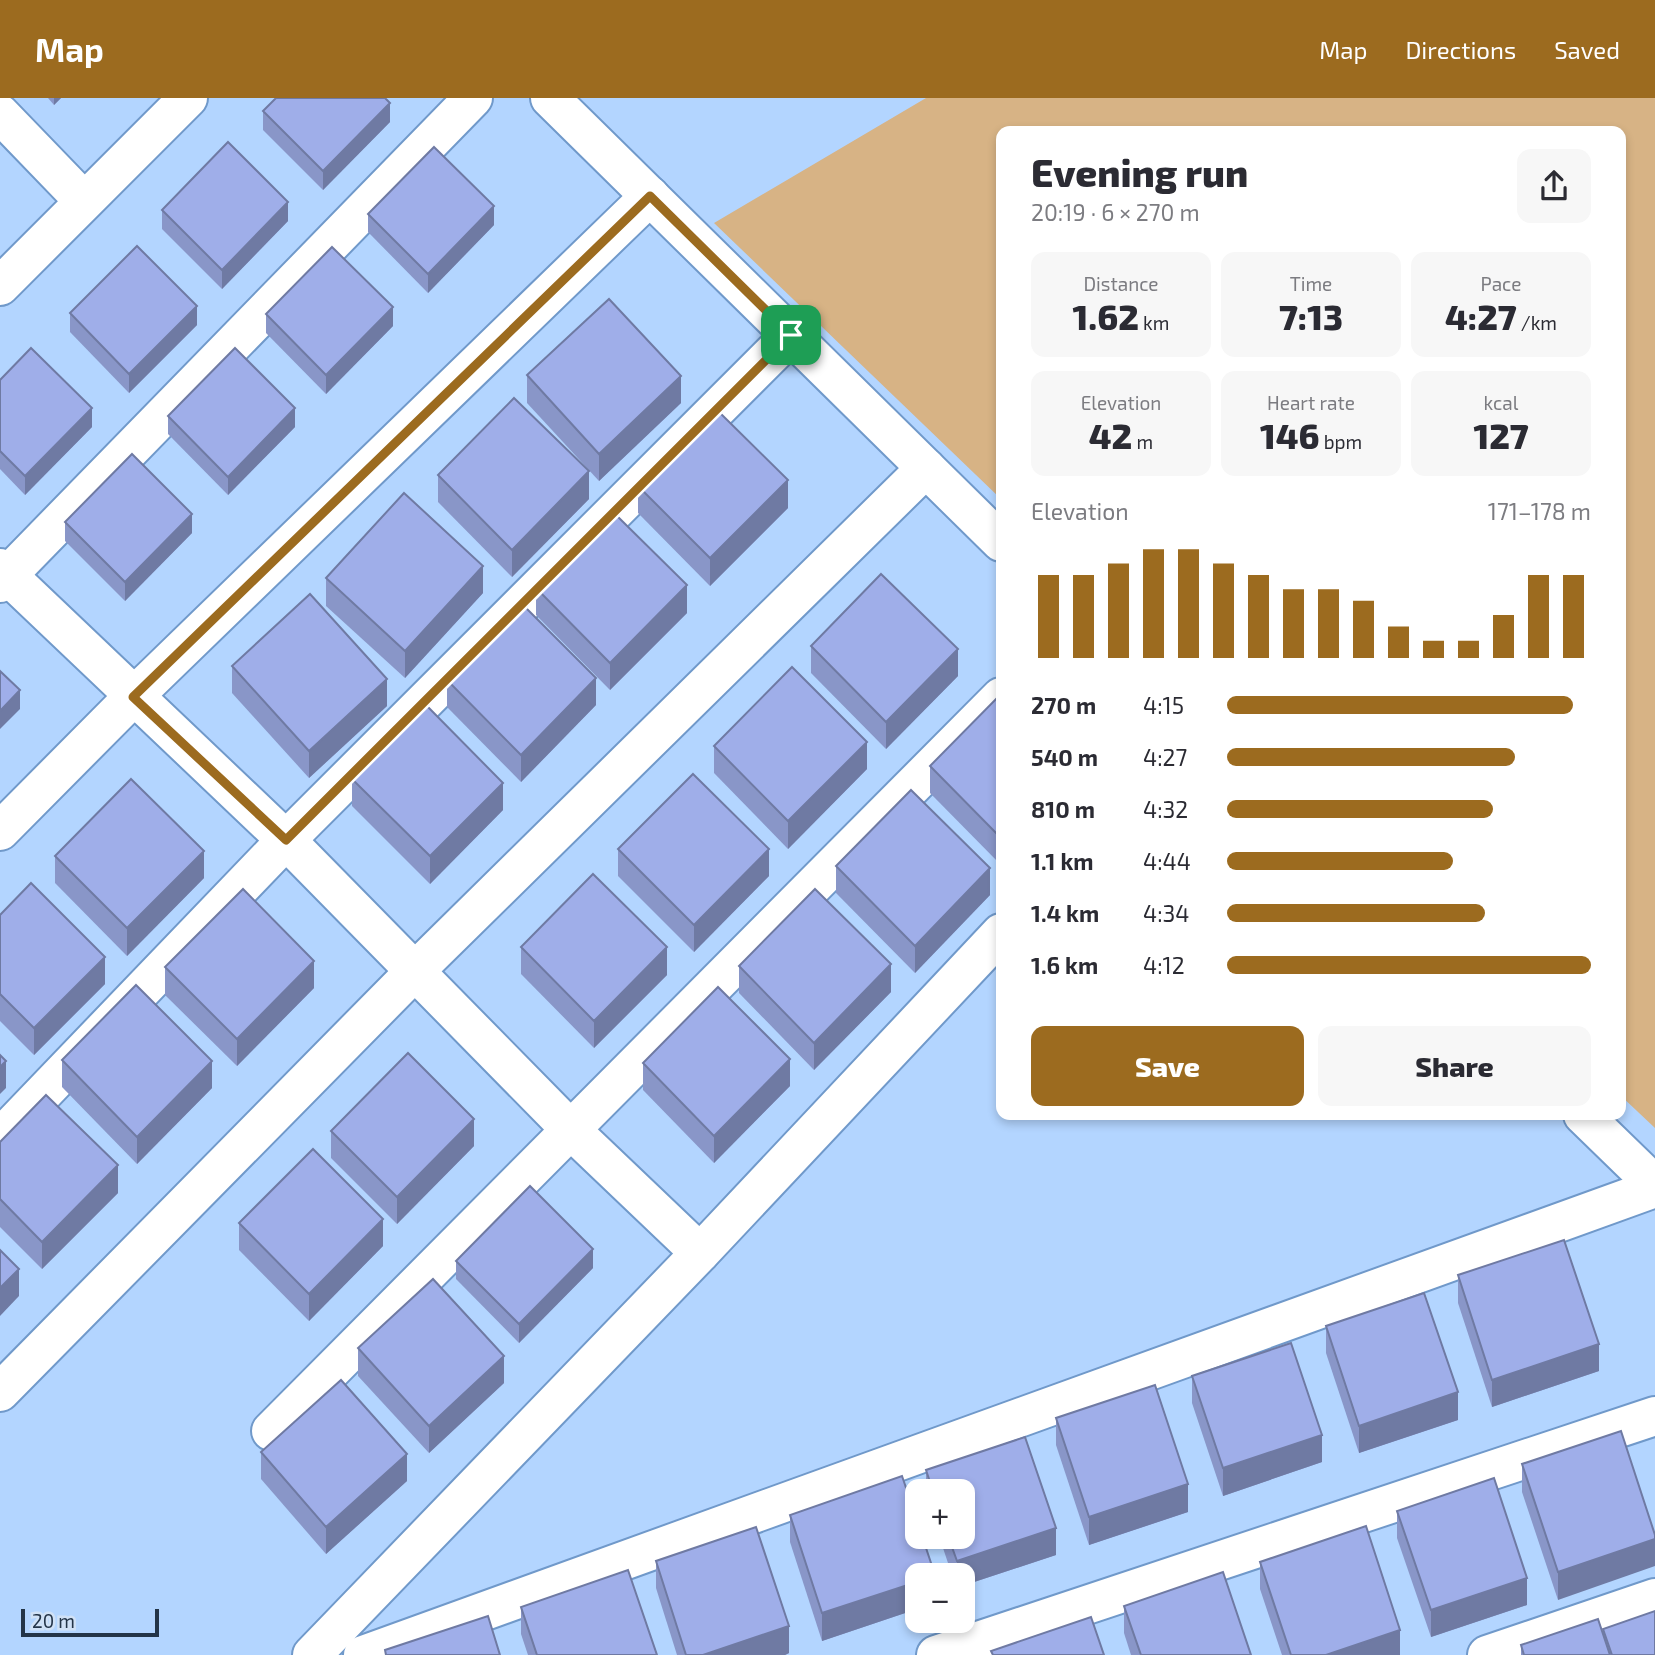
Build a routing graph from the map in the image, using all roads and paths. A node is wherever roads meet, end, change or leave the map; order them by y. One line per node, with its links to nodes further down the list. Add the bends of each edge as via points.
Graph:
1 (188, 98): 6 (street)
2 (473, 98): 11 (street)
3 (550, 98): 5 (street)
4 (0, 114): 6 (street)
5 (650, 196): 8 (street); 12 (street)
6 (84, 201): 7 (street)
7 (0, 286)
8 (791, 335): 9 (street); 15 (street)
9 (926, 468): 10 (street); 17 (street)
10 (996, 537)
11 (3, 575): 12 (street)
12 (133, 697): 14 (street); 15 (street)
13 (996, 702): 19 (street)
14 (0, 831)
15 (286, 840): 17 (street); 20 (street)
16 (996, 938): 22 (street)
17 (414, 972): 19 (street); 23 (street)
18 (1588, 1120): 21 (street)
19 (571, 1130): 22 (street); 25 (street)
20 (0, 1138)
21 (1655, 1187): 28 (street)
22 (700, 1253): 27 (street)
23 (0, 1392)
24 (1655, 1416): 29 (street)
25 (271, 1431)
26 (1655, 1598): 30 (street)
27 (312, 1655)
28 (363, 1655)
29 (936, 1655)
30 (1487, 1655)

